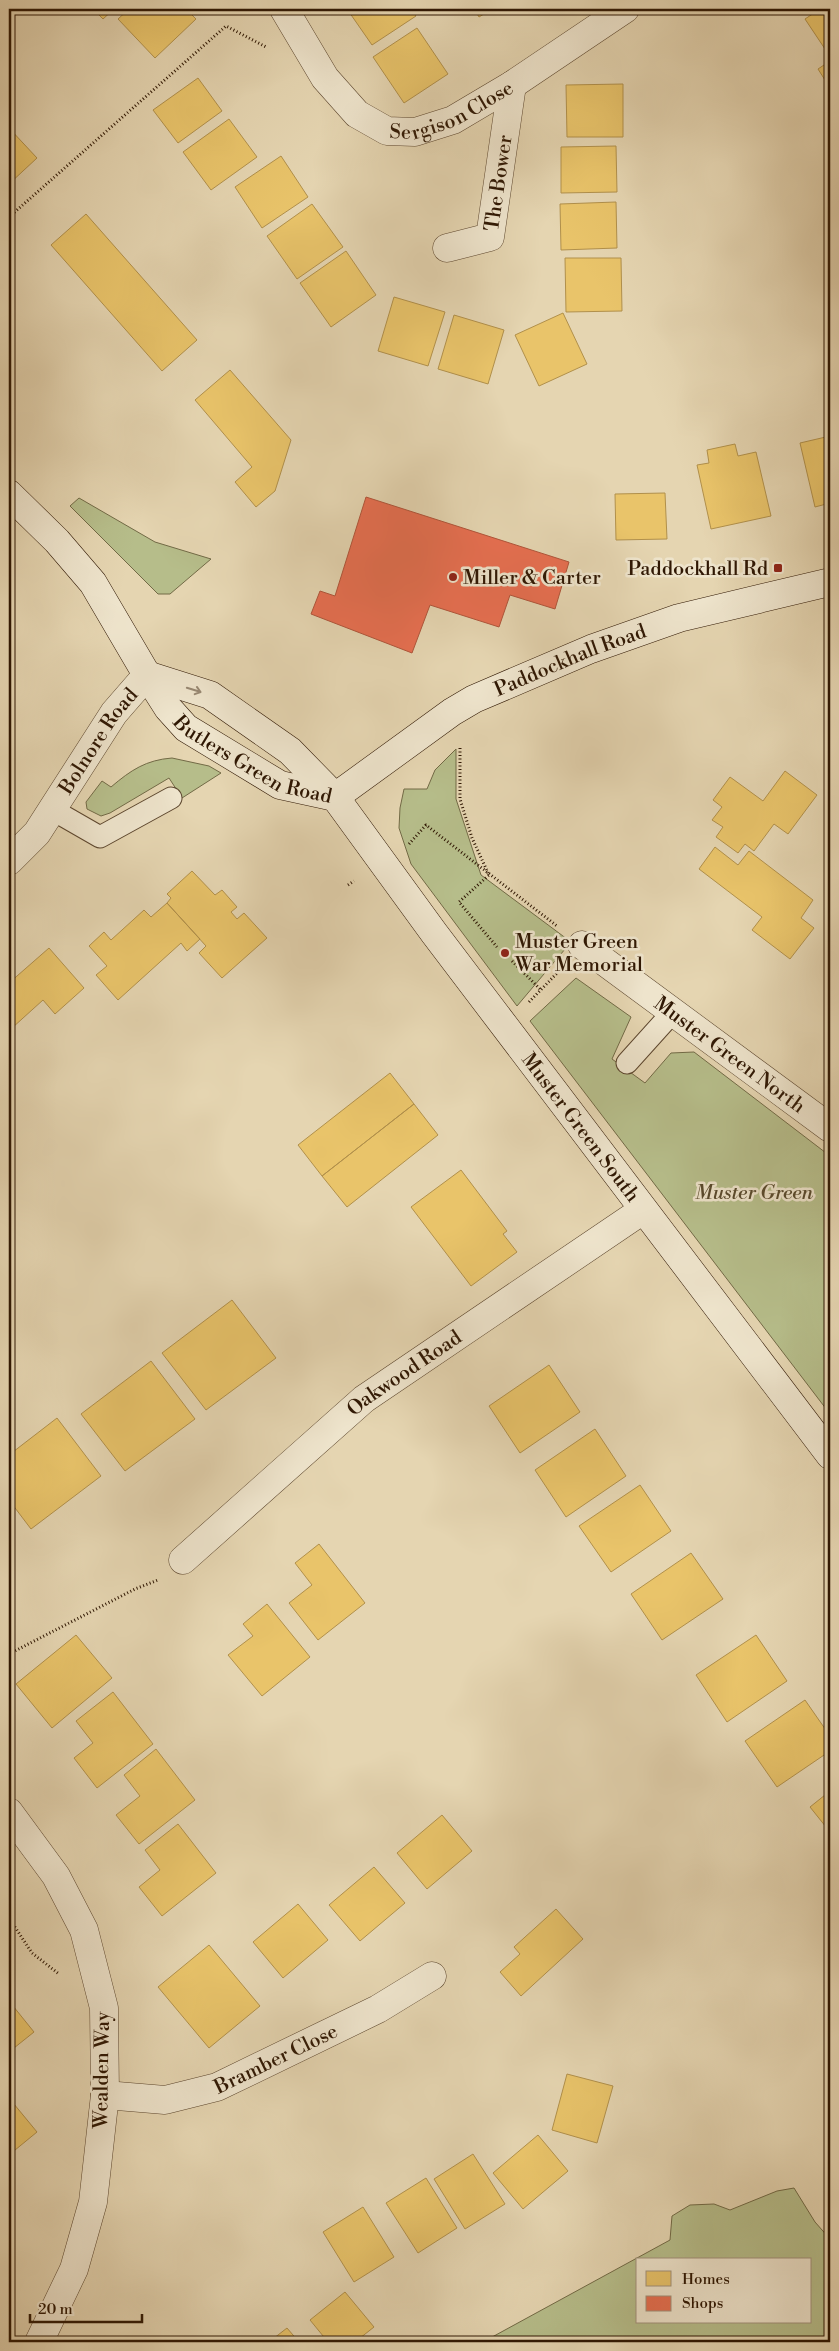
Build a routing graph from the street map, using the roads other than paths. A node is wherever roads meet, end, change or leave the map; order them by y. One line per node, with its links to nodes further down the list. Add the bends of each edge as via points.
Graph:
1 (284, 9): 3 (street, Sergison Close, via 325,78 357,114 387,131 415,132 453,120)
2 (624, 9): 3 (street, Sergison Close)
3 (512, 84): 4 (street, The Bower, via 490,237)
4 (447, 248)
5 (9, 494): 7 (street, Butlers Green Road, via 57,541 93,583)
6 (830, 582): 8 (street, Paddockhall Road, via 679,618 582,653 474,699)
7 (147, 675): 8 (street, Butlers Green Road, one-way to 8, via 210,695 290,751); 8 (street, Butlers Green Road, via 168,708 186,728 280,785); 10 (street, Bolnore Road, via 114,713)
8 (335, 797): 16 (street, Muster Green South)
9 (171, 798): 10 (lane, Bolnore Road, via 100,837)
10 (53, 810): 11 (street, Bolnore Road, via 36,833)
11 (10, 857)
12 (582, 945): 13 (street, Muster Green North)
13 (672, 1013): 14 (lane); 15 (street, Muster Green North)
14 (627, 1063)
15 (830, 1128)
16 (643, 1210): 17 (street, Muster Green South); 18 (street, Oakwood Road, via 364,1399)
17 (830, 1455)
18 (183, 1560)
19 (9, 1812): 21 (street, Wealden Way, via 56,1876 84,1930 104,2008)
20 (432, 1976): 21 (street, Bramber Close, via 378,2008 217,2087 165,2100)
21 (105, 2095): 22 (street, Wealden Way, via 92,2202 74,2268)
22 (40, 2342)

